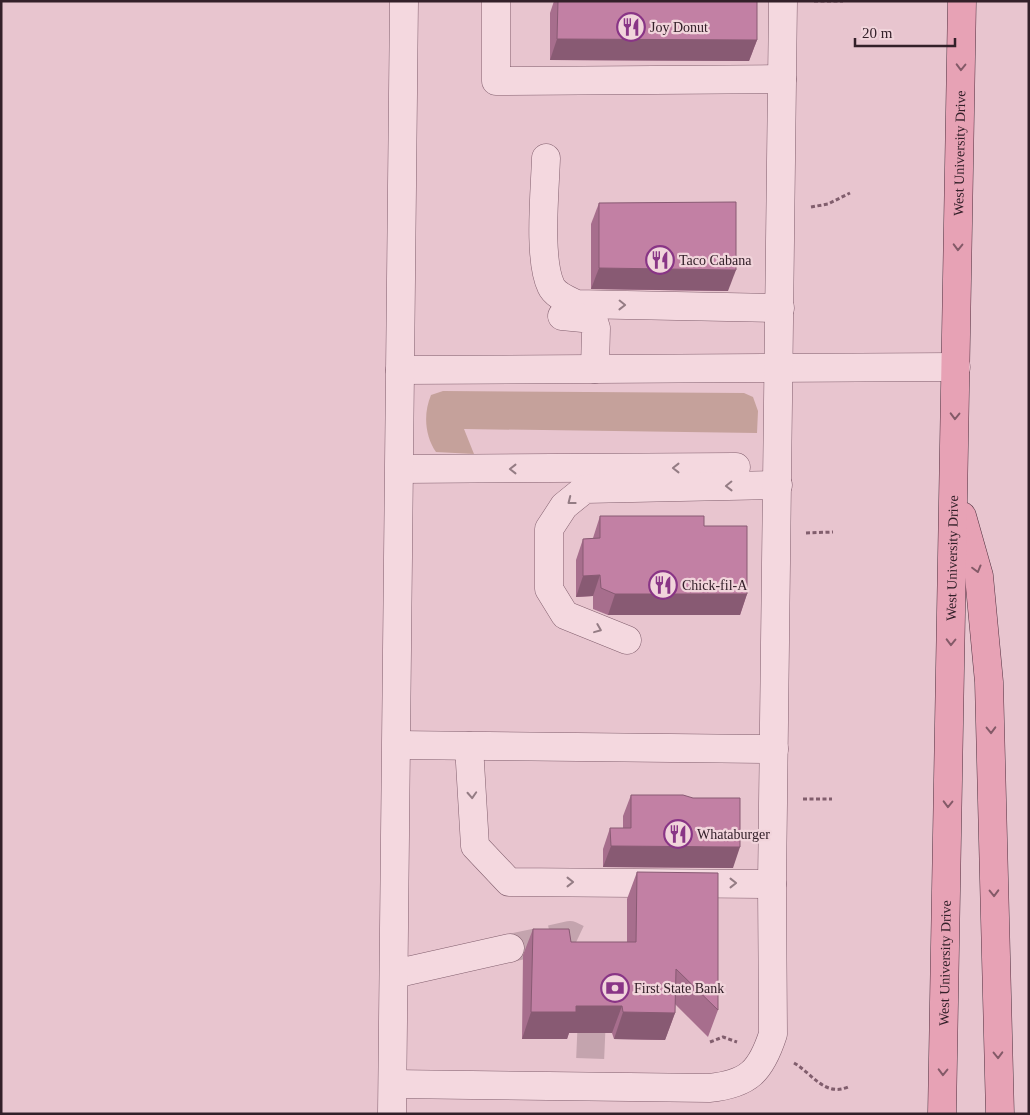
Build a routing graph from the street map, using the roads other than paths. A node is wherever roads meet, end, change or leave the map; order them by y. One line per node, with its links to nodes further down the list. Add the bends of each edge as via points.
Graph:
1 (404, 1): 10 (lane)
2 (496, 1): 5 (lane, via 496,81)
3 (783, 1): 5 (lane)
4 (962, 1): 7 (main road, West University Drive, one-way to 7)
5 (782, 79): 6 (lane)
6 (780, 308): 8 (lane); 9 (lane, one-way to 6, via 596,328 593,319 560,316 543,300 534,280 531,256 539,158 544,260 552,287 561,296 576,304)
7 (956, 367): 8 (lane); 13 (main road, West University Drive, one-way to 13)
8 (779, 368): 9 (lane); 12 (lane)
9 (595, 369): 10 (lane)
10 (400, 370): 11 (lane)
11 (400, 469): 12 (lane, one-way to 11); 15 (lane)
12 (777, 476): 14 (lane, one-way to 14, via 585,489 564,506 549,529 549,589 566,615); 17 (lane)
13 (954, 488): 23 (main road, West University Drive, one-way to 23); 24 (main road, one-way to 24, via 979,576 989,682)
14 (627, 640)
15 (397, 745): 16 (lane); 20 (lane)
16 (470, 746): 17 (lane); 18 (lane, one-way to 18, via 474,846 509,882)
17 (774, 750): 18 (lane)
18 (772, 884): 21 (lane, via 772,1034 757,1070 743,1081 709,1088)
19 (510, 948): 20 (lane)
20 (394, 974): 21 (lane)
21 (393, 1084): 22 (lane)
22 (392, 1114)
23 (942, 1114)
24 (1000, 1114)

